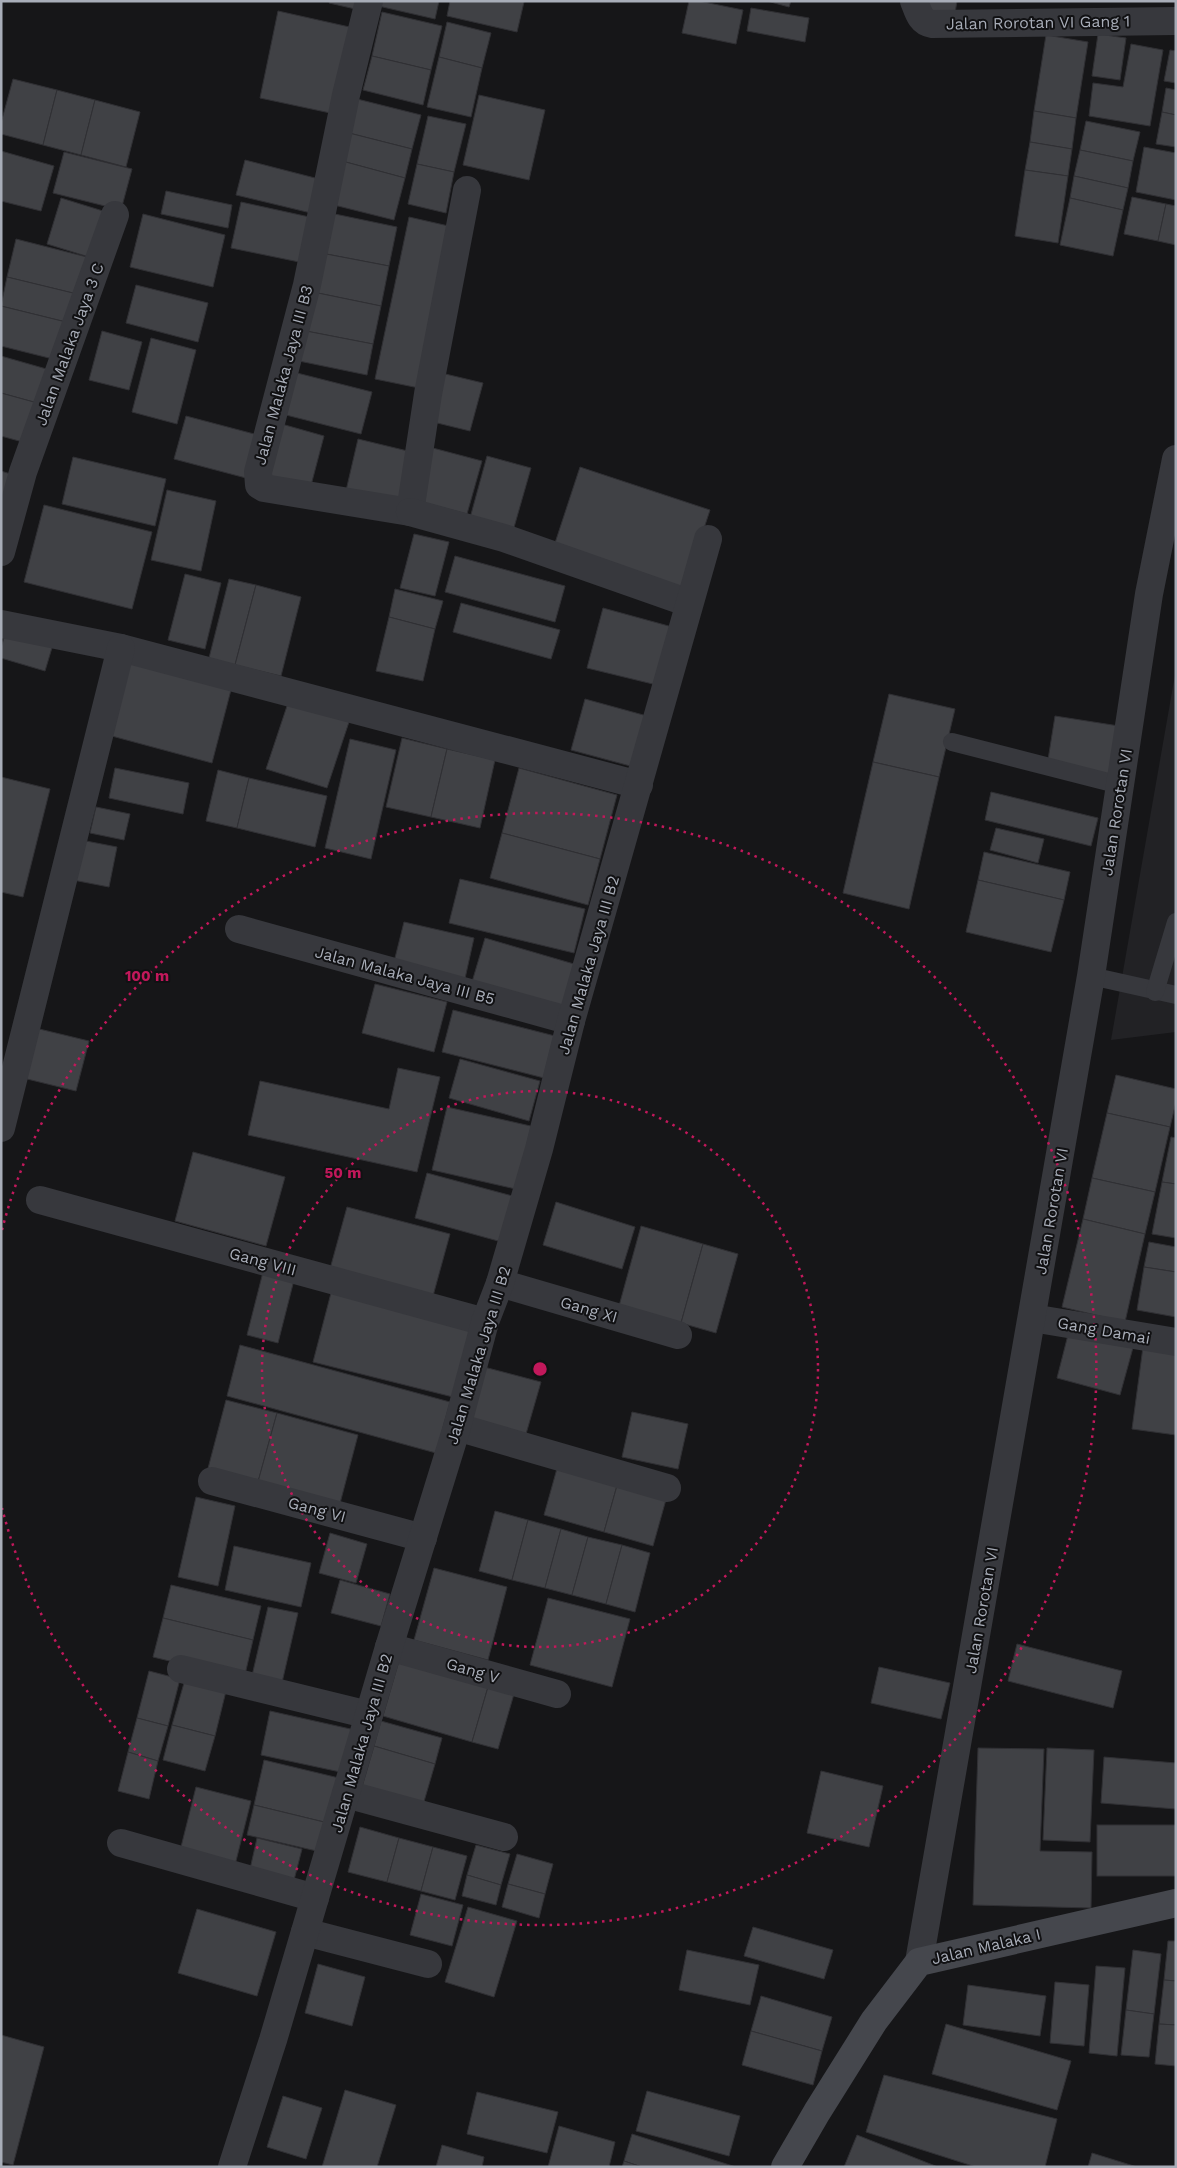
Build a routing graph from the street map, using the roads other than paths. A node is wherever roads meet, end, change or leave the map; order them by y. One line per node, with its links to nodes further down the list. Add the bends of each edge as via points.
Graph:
1 (369, 1): 8 (street, Jalan Malaka Jaya III B3, via 307,285 258,479 264,488)
2 (914, 1): 3 (street, Jalan Rorotan VI Gang 1, via 922,20 932,24)
3 (1176, 21)
4 (467, 190): 8 (street, via 428,394)
5 (115, 215): 7 (street, Jalan Malaka Jaya 3 C)
6 (1176, 459): 16 (street, Jalan Rorotan VI, via 1149,594)
7 (12, 470): 10 (street, Jalan Malaka Jaya 3 C)
8 (410, 512): 11 (street, Jalan Malaka Jaya III B3, via 504,538)
9 (708, 539): 11 (street, Jalan Malaka Jaya III B2)
10 (1, 552)
11 (689, 603): 15 (street, Jalan Malaka Jaya III B2)
12 (1, 624): 13 (street)
13 (121, 648): 15 (street); 23 (street)
14 (952, 742): 16 (lane)
15 (639, 785): 22 (street, Jalan Malaka Jaya III B2)
16 (1120, 785): 19 (street, Jalan Rorotan VI)
17 (1176, 922): 20 (lane)
18 (239, 929): 22 (street, Jalan Malaka Jaya III B5)
19 (1091, 976): 20 (lane); 26 (street, Jalan Rorotan VI)
20 (1155, 992): 21 (lane)
21 (1176, 995)
22 (571, 1020): 25 (street, Jalan Malaka Jaya III B2, via 539,1149)
23 (1, 1128)
24 (40, 1200): 27 (street, Gang VIII)
25 (500, 1283): 27 (street, Jalan Malaka Jaya III B2); 28 (street, Gang XI)
26 (1032, 1318): 29 (street, Gang Damai); 44 (street, Jalan Rorotan VI)
27 (485, 1322): 30 (street, Jalan Malaka Jaya III B2)
28 (678, 1335)
29 (1176, 1342)
30 (457, 1427): 32 (street); 33 (street, Jalan Malaka Jaya III B2)
31 (212, 1481): 33 (street, Gang VI)
32 (667, 1488)
33 (423, 1538): 34 (street, Jalan Malaka Jaya III B2)
34 (389, 1646): 36 (street, Gang V); 37 (street, Jalan Malaka Jaya III B2)
35 (181, 1668): 37 (street)
36 (557, 1694)
37 (369, 1715): 38 (street, Jalan Malaka Jaya III B2)
38 (346, 1794): 39 (street); 41 (street, Jalan Malaka Jaya III B2)
39 (504, 1837)
40 (121, 1843): 41 (street)
41 (315, 1898): 43 (street, Jalan Malaka Jaya III B2)
42 (1176, 1903): 44 (street, Jalan Malaka I)
43 (305, 1932): 45 (street); 46 (street, Jalan Malaka Jaya III B2)
44 (919, 1962): 47 (street, Jalan Malaka I, via 874,2020)
45 (428, 1964)
46 (232, 2167)
47 (785, 2167)

